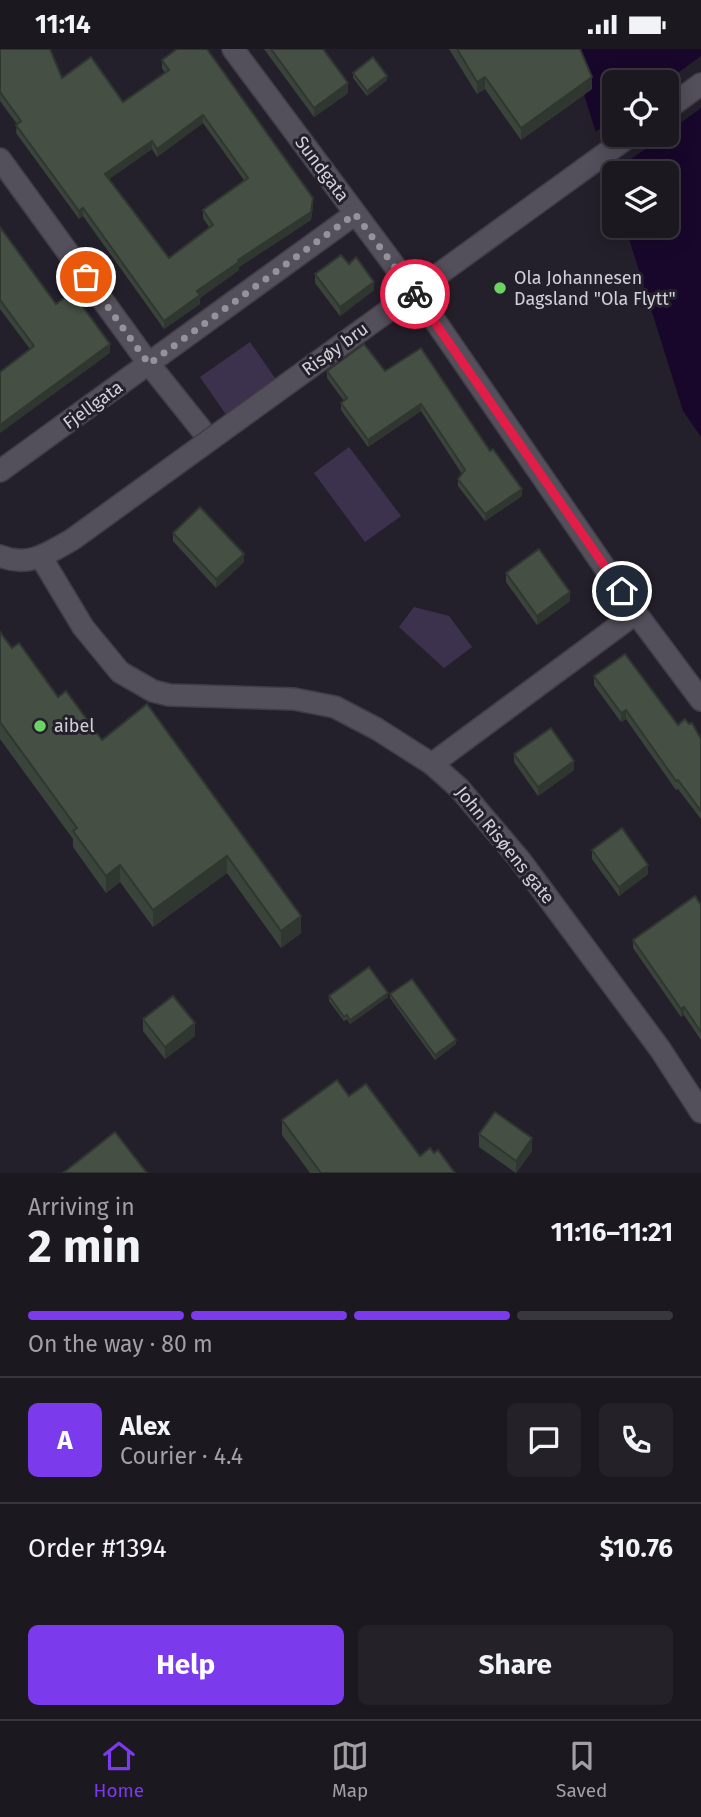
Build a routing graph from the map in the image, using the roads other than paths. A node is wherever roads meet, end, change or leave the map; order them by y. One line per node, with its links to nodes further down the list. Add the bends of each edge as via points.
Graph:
1 (233, 49): 6 (street, Sundgata)
2 (701, 84): 3 (street)
3 (679, 100)
4 (614, 147): 11 (street, Risøy bru, bridge, via 73,539)
5 (0, 159): 7 (street)
6 (355, 214): 7 (street, Fjellgata); 12 (street, Sundgata, via 429,312)
7 (149, 364): 8 (street); 9 (street, Fjellgata)
8 (201, 429)
9 (0, 471)
10 (0, 556): 11 (street, via 26,562)
11 (41, 557): 14 (street, John Risøens gate, via 83,627 134,682 169,695 295,699 335,707)
12 (636, 613): 13 (street, Sundgata); 14 (street)
13 (701, 700)
14 (432, 764): 15 (street, John Risøens gate, via 460,788 520,860)
15 (701, 1112)

